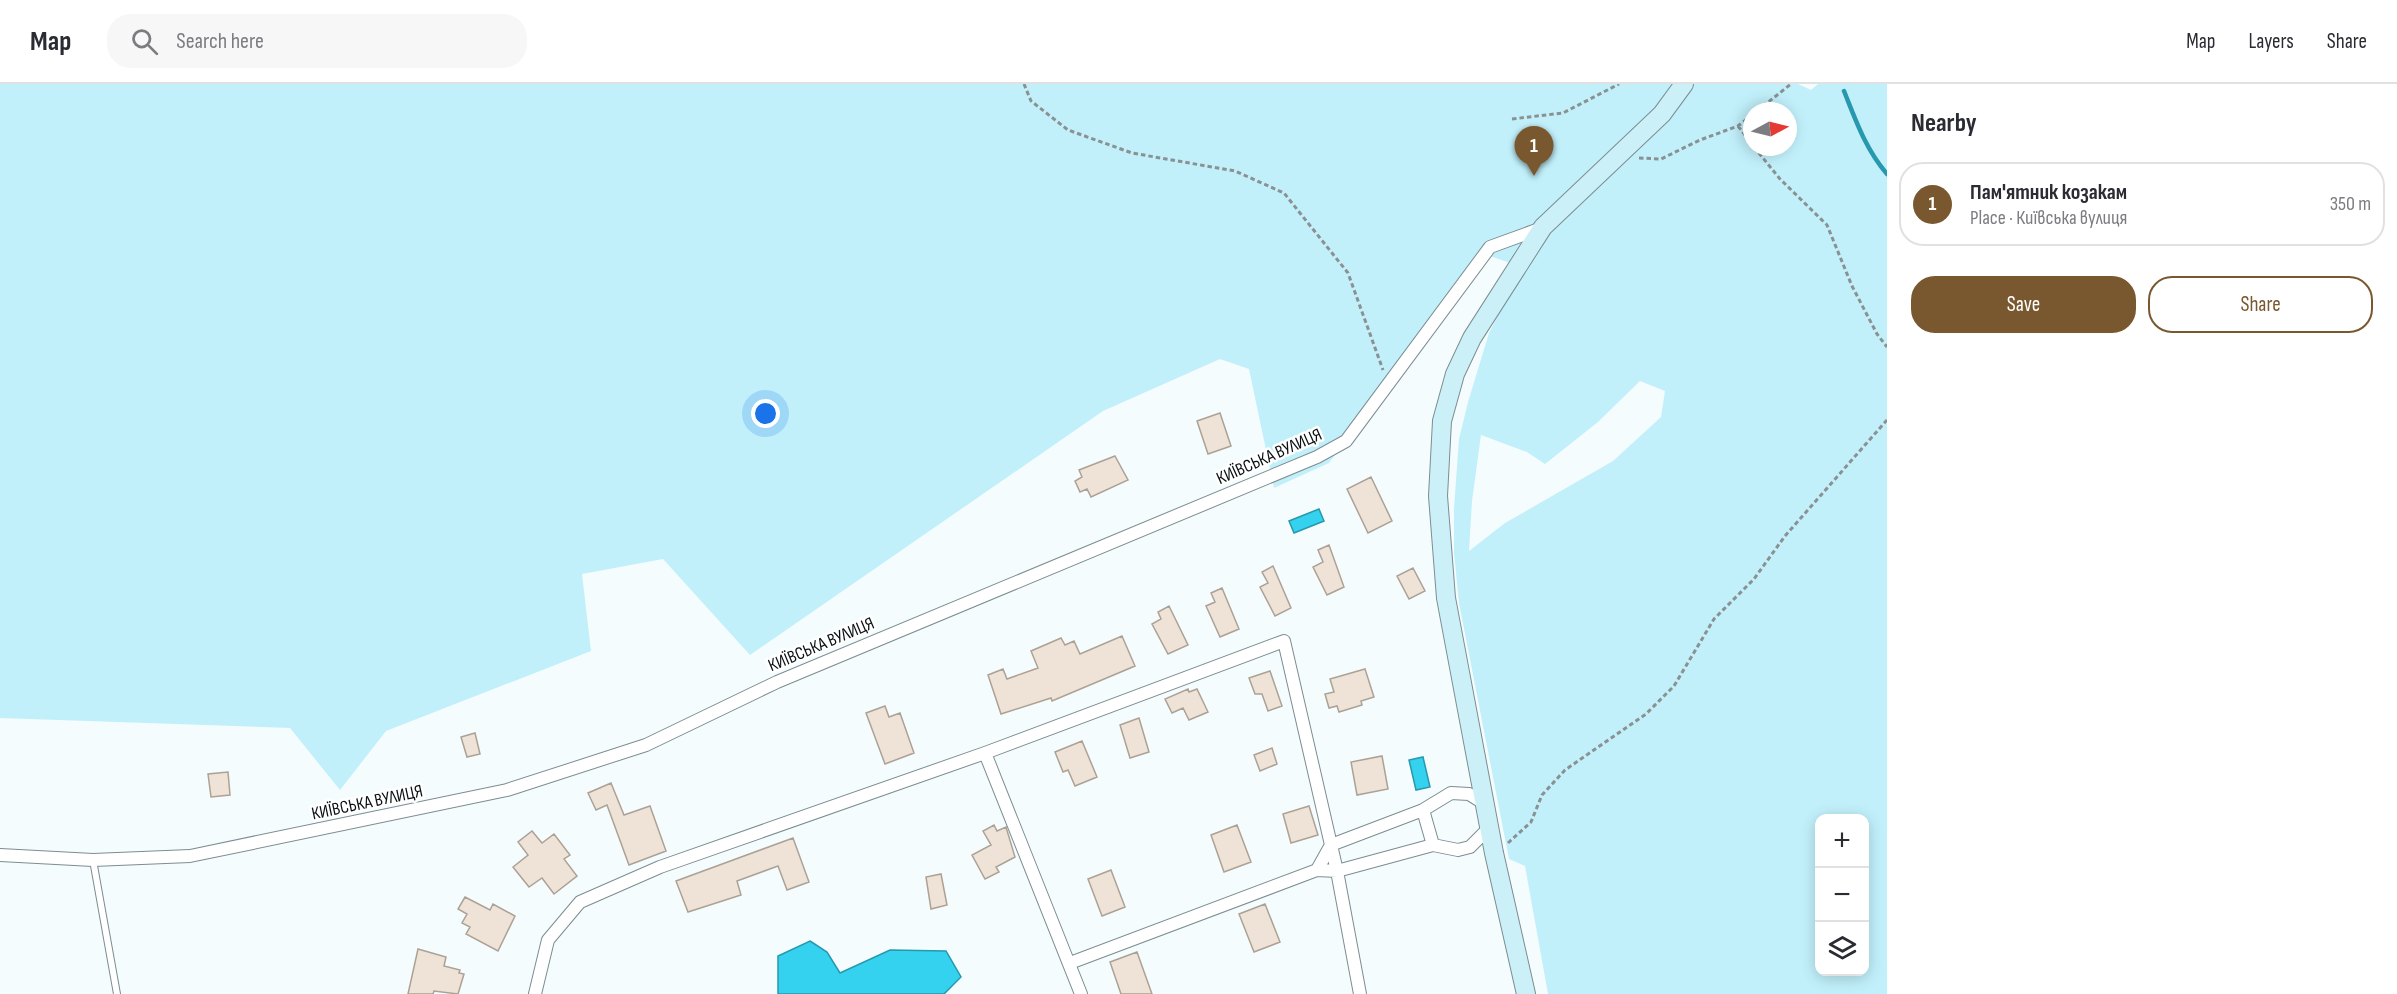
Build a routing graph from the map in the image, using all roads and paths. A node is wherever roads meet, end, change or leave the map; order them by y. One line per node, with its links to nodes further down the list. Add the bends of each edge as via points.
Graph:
1 (1024, 84): 14 (path, via 1031,102 1068,130 1132,153 1235,171 1284,193 1348,273)
2 (1620, 84): 6 (path, via 1563,114)
3 (1684, 84): 11 (main road, via 1662,114)
4 (1791, 84): 5 (path)
5 (1768, 102)
6 (1512, 118)
7 (1743, 122): 8 (path)
8 (1738, 126): 9 (path); 11 (path, via 1661,159)
9 (1743, 132)
10 (1762, 156): 13 (path, via 1827,225 1852,286 1876,334)
11 (1619, 158): 12 (main road)
12 (1543, 227): 14 (street, КИЇВСЬКА ВУЛИЦЯ, via 1490,247); 17 (main road, via 1472,338 1455,374 1442,421 1438,496 1446,598)
13 (1887, 347)
14 (1388, 383): 24 (street, КИЇВСЬКА ВУЛИЦЯ, via 1346,441 1317,458 777,682 646,745 507,790 306,833 190,856)
15 (1887, 420): 22 (path, via 1785,536 1754,579 1714,619 1674,686 1646,714 1565,770 1542,795 1524,831)
16 (985, 753): 20 (street, via 1284,641); 27 (street); 29 (street, via 660,867 580,902 548,940)
17 (1485, 804): 18 (street, via 1469,794 1450,793); 19 (main road)
18 (1422, 810): 20 (street); 21 (street)
19 (1490, 827): 21 (street, via 1470,847 1449,850); 22 (main road)
20 (1331, 844): 25 (street); 26 (street)
21 (1433, 845): 26 (street)
22 (1494, 853): 32 (main road)
23 (0, 855): 24 (street, КИЇВСЬКА ВУЛИЦЯ)
24 (93, 860): 28 (lane)
25 (1317, 870): 26 (street); 27 (street)
26 (1337, 871): 31 (street)
27 (1070, 963): 30 (street)
28 (117, 994)
29 (535, 994)
30 (1081, 994)
31 (1360, 994)
32 (1526, 994)

